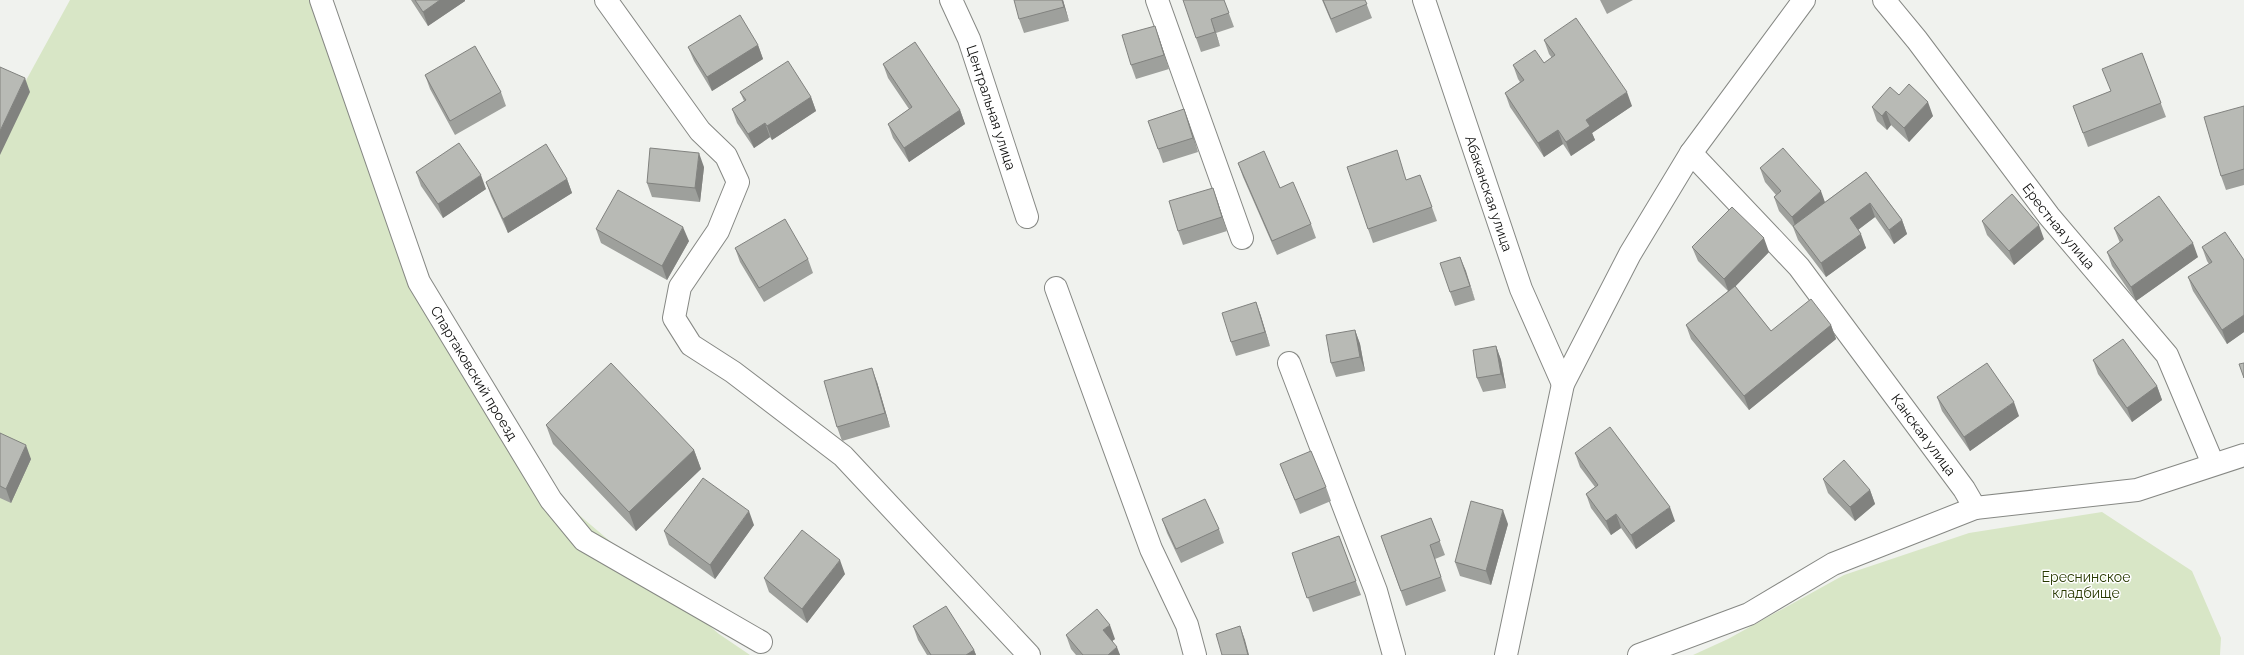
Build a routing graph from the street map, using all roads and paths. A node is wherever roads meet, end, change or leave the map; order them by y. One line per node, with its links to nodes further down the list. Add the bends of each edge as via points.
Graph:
1 (321, 0): 17 (street, Спартаковский проезд, via 419,282 551,500 584,540)
2 (606, 0): 18 (street, via 700,131 726,156 738,182 718,231 680,287 674,318 691,345 733,372 843,456)
3 (951, 0): 9 (street, Центральная улица, via 969,39)
4 (1157, 0): 10 (street)
5 (1424, 0): 13 (street, Абаканская улица, via 1521,289)
6 (1804, 0): 8 (street)
7 (1884, 0): 15 (street, Ерестная улица, via 2049,216 2167,355)
8 (1691, 153): 13 (street, via 1630,254); 16 (street, Канская улица, via 1799,267 1964,489)
9 (1027, 217)
10 (1242, 238)
11 (1056, 288): 19 (street, via 1151,549 1187,625)
12 (1289, 363): 20 (street, via 1376,591)
13 (1563, 384): 21 (street)
14 (2244, 455): 15 (street)
15 (2213, 464): 16 (street, via 2137,490)
16 (1975, 508): 22 (street, via 1832,564 1749,614)
17 (761, 642)
18 (1028, 655)
19 (1195, 655)
20 (1394, 655)
21 (1506, 655)
22 (1639, 655)

